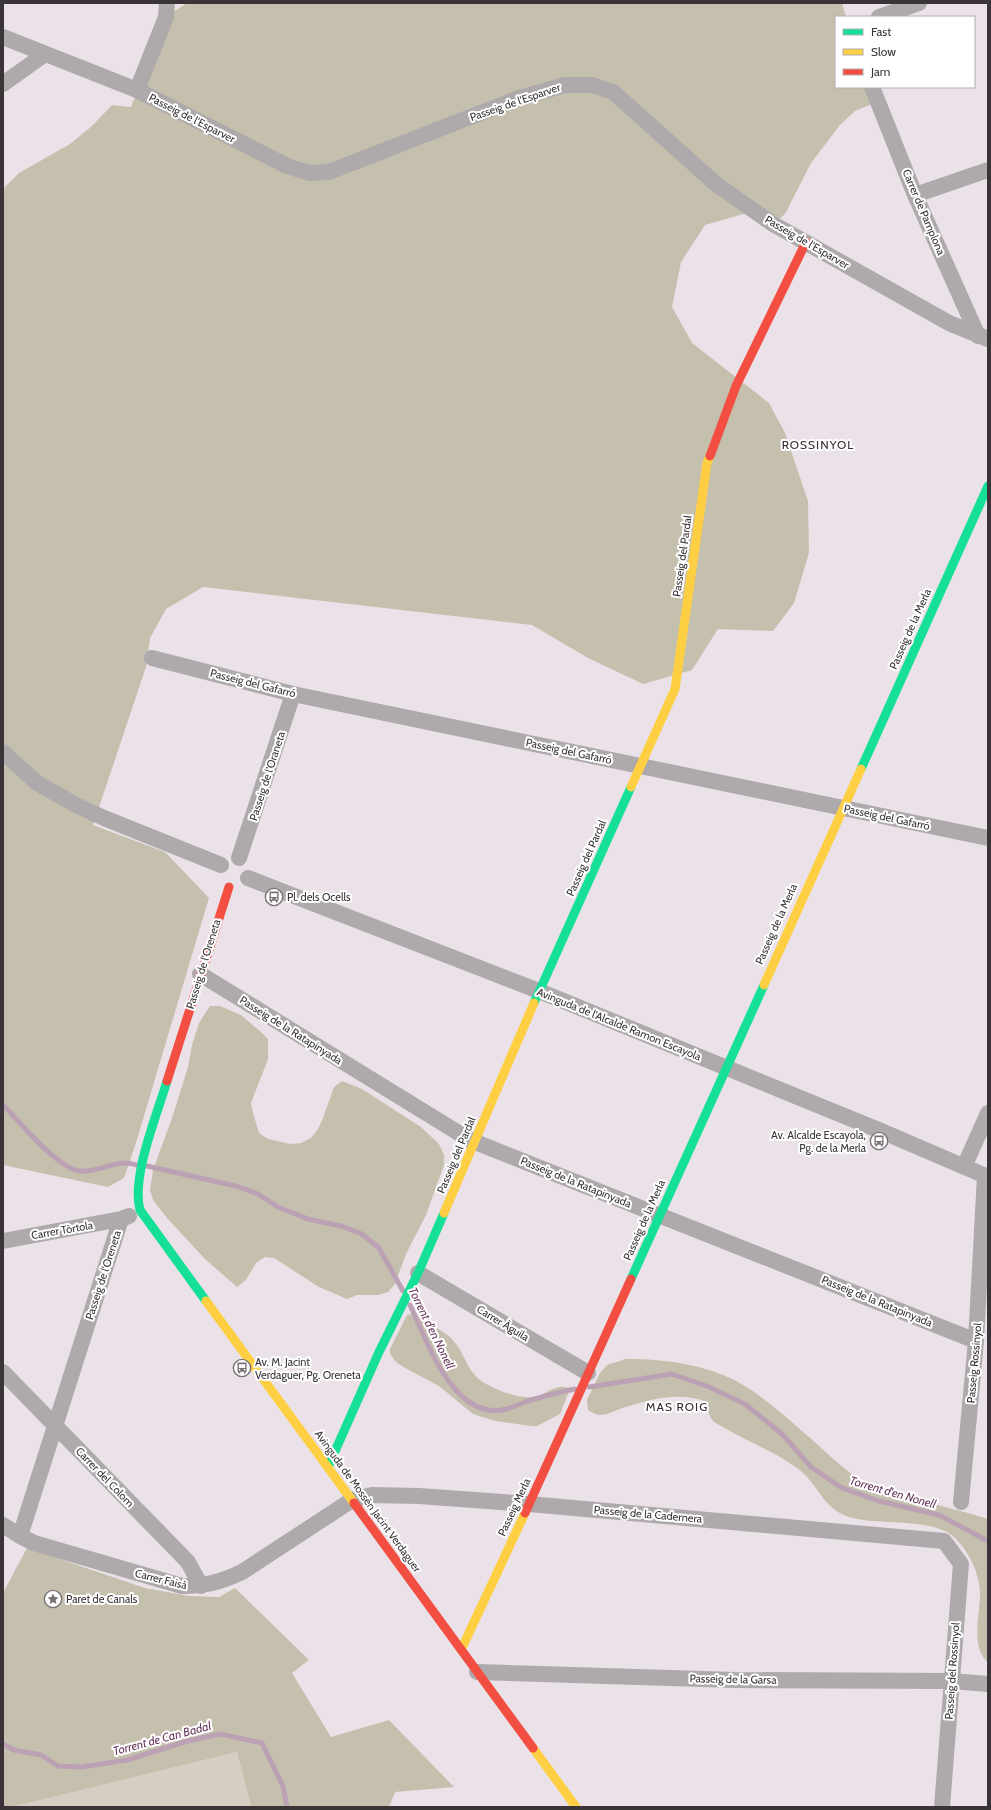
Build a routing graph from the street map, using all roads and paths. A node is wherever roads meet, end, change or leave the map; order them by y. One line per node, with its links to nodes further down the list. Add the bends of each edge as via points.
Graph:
1 (167, 3): 8 (street, via 166,18)
2 (919, 3): 3 (street)
3 (882, 16)
4 (3, 37): 5 (street, Passeig de l'Esparver)
5 (45, 54): 6 (street); 8 (street, Passeig de l'Esparver)
6 (3, 84)
7 (872, 88): 10 (street, Carrer de Pamplona)
8 (137, 90): 11 (street, Passeig de l'Esparver, via 287,166 318,174 329,172 519,98 565,85 592,85 613,92 716,184 773,224)
9 (988, 170): 10 (street)
10 (915, 195): 12 (street, Carrer de Pamplona)
11 (806, 242): 12 (street, Passeig de l'Esparver, via 949,323); 17 (street, Passeig del Pardal, via 736,386 708,462 675,688)
12 (983, 338)
13 (988, 486): 18 (street, Passeig de la Merla)
14 (152, 658): 15 (street, Passeig del Gafarró)
15 (293, 694): 17 (street, Passeig del Gafarró); 20 (street, Passeig de l'Oraneta)
16 (3, 752): 21 (street, via 37,783 104,818)
17 (642, 766): 18 (street, Passeig del Gafarró); 25 (street, Passeig del Pardal)
18 (842, 807): 19 (street, Passeig del Gafarró); 26 (street, Passeig de la Merla)
19 (988, 838)
20 (239, 858): 21 (street, via 227,860); 22 (street, via 248,866)
21 (221, 865): 23 (street, via 220,878)
22 (248, 878): 23 (street, via 240,886); 25 (street, Avinguda de l'Alcalde Ramon Escayola)
23 (229, 886): 24 (street, Passeig de l'Oreneta)
24 (200, 974): 28 (street, Passeig de la Ratapinyada); 31 (street, Passeig de l'Oreneta, via 139,1174 136,1199)
25 (539, 991): 26 (street, Avinguda de l'Alcalde Ramon Escayola); 28 (street, Passeig del Pardal)
26 (725, 1068): 29 (street, Avinguda de l'Alcalde Ramon Escayola); 32 (street, Passeig de la Merla)
27 (988, 1113): 29 (street)
28 (474, 1142): 32 (street, Passeig de la Ratapinyada); 35 (street, Passeig del Pardal)
29 (964, 1167): 30 (street, Avinguda de l'Alcalde Ramon Escayola)
30 (987, 1177): 36 (street, Passeig Rossinyol)
31 (140, 1210): 33 (street, Passeig de l'Oreneta); 40 (street, Avinguda de Mossèn Jacint Verdaguer)
32 (659, 1215): 36 (street, Passeig de la Ratapinyada); 38 (street, Passeig de la Merla)
33 (121, 1219): 34 (street, Carrer Tòrtola); 39 (street, Passeig de l'Oreneta)
34 (3, 1241)
35 (418, 1272): 38 (street, Carrer Àguila); 40 (street, Passeig del Pardal)
36 (976, 1341): 42 (street, Passeig Rossinyol)
37 (3, 1372): 39 (street, Carrer del Colom)
38 (588, 1373): 43 (street, Passeig Merla)
39 (55, 1425): 45 (street, Passeig de l'Oreneta); 47 (street, Carrer del Colom, via 188,1562)
40 (328, 1467): 41 (street, Avinguda de Mossèn Jacint Verdaguer)
41 (352, 1500): 43 (street, Passeig de la Cadernera, via 379,1495); 47 (street, Carrer Faisà, via 242,1572); 48 (street, Avinguda de Mossèn Jacint Verdaguer)
42 (960, 1502)
43 (529, 1504): 46 (street, Passeig de la Cadernera); 48 (street, Passeig Merla)
44 (3, 1525): 45 (street, Carrer Faisà)
45 (20, 1536): 47 (street, Carrer Faisà, via 34,1543 166,1582 182,1586)
46 (944, 1541): 50 (street, Passeig del Rossinyol, via 961,1564)
47 (201, 1586)
48 (461, 1650): 49 (street, Avinguda de Mossèn Jacint Verdaguer)
49 (477, 1672): 50 (street, Passeig de la Garsa, via 735,1680); 52 (street, Avinguda de Mossèn Jacint Verdaguer)
50 (951, 1681): 51 (street, Passeig de la Garsa); 53 (street, Passeig del Rossinyol)
51 (988, 1684)
52 (576, 1807)
53 (942, 1807)

